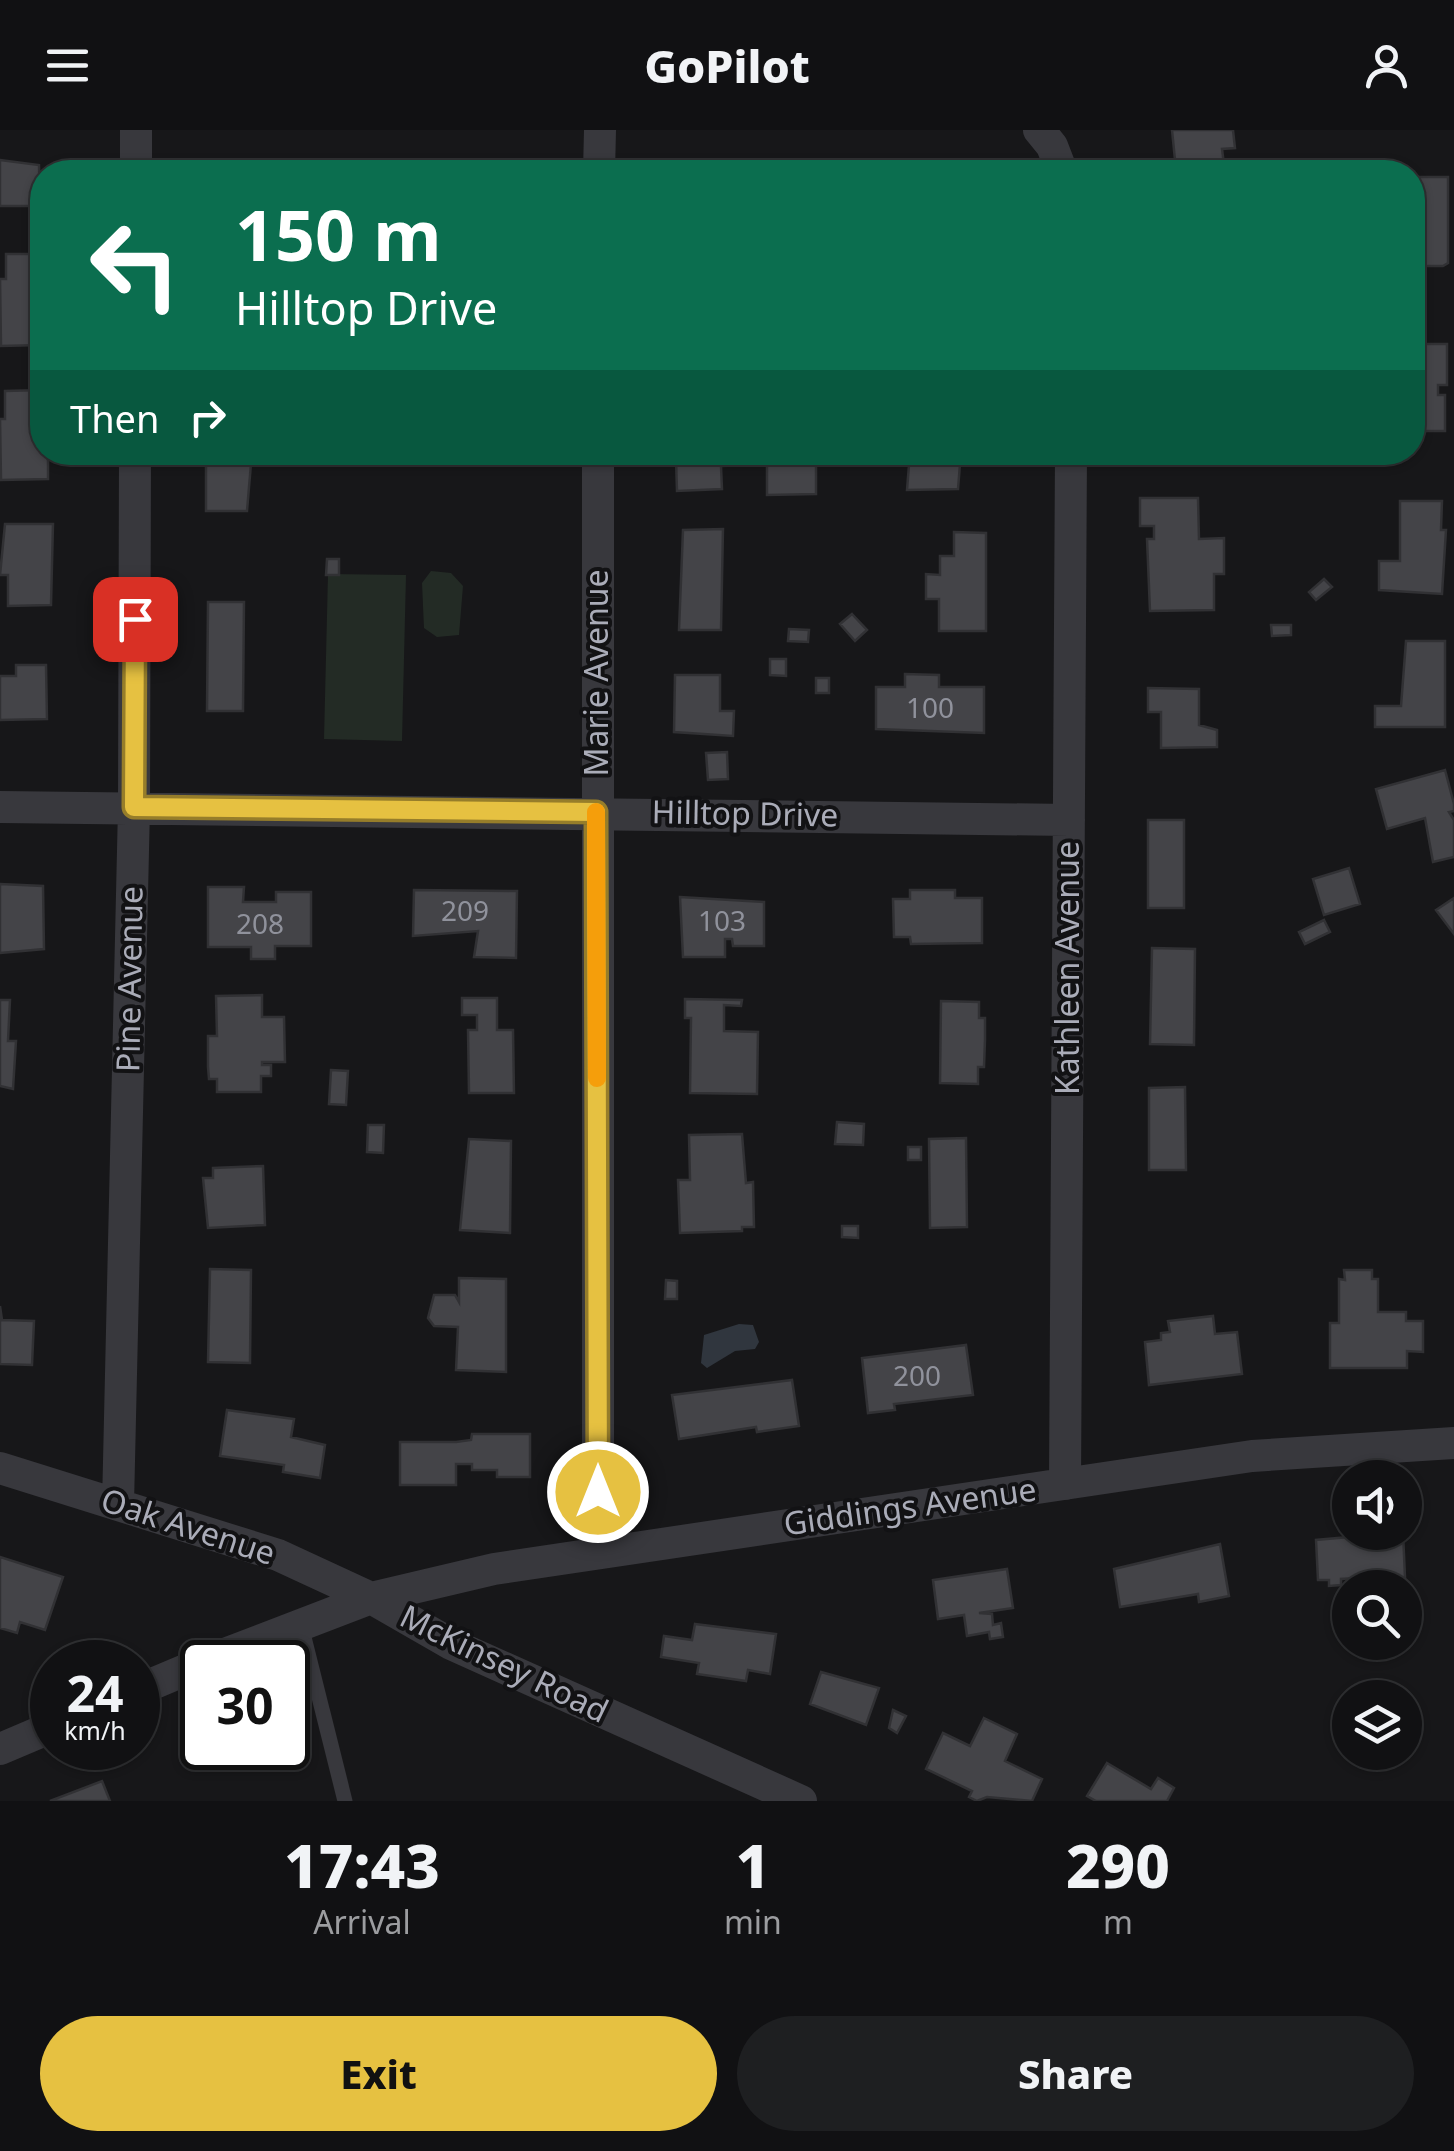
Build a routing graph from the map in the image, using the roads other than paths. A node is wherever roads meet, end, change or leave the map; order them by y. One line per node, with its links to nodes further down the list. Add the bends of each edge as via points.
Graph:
1 (136, 130): 4 (street)
2 (600, 130): 5 (street)
3 (1039, 130): 6 (street)
4 (136, 160)
5 (599, 160)
6 (1057, 160)
7 (135, 465): 11 (street, Pine Avenue)
8 (598, 465): 12 (street, Marie Avenue)
9 (1071, 465): 13 (street, Kathleen Avenue)
10 (0, 807): 11 (street, Hilltop Drive)
11 (134, 807): 12 (street, Hilltop Drive); 17 (street, Pine Avenue)
12 (596, 812): 13 (street, Hilltop Drive); 18 (street, Marie Avenue)
13 (1070, 820): 16 (street, Kathleen Avenue)
14 (1454, 1443): 16 (street, Giddings Avenue, via 1312,1449)
15 (0, 1468): 17 (street, Oak Avenue)
16 (1065, 1484): 18 (street, Giddings Avenue)
17 (118, 1505): 19 (street, Oak Avenue, via 278,1555)
18 (598, 1553): 19 (street, Giddings Avenue)
19 (371, 1598): 20 (street, McKinsey Road); 25 (street, McKinsey Road, via 450,1644)
20 (301, 1625): 21 (street, McKinsey Road); 24 (lane)
21 (262, 1640)
22 (30, 1736): 23 (street)
23 (0, 1749)
24 (346, 1801)
25 (801, 1801)

